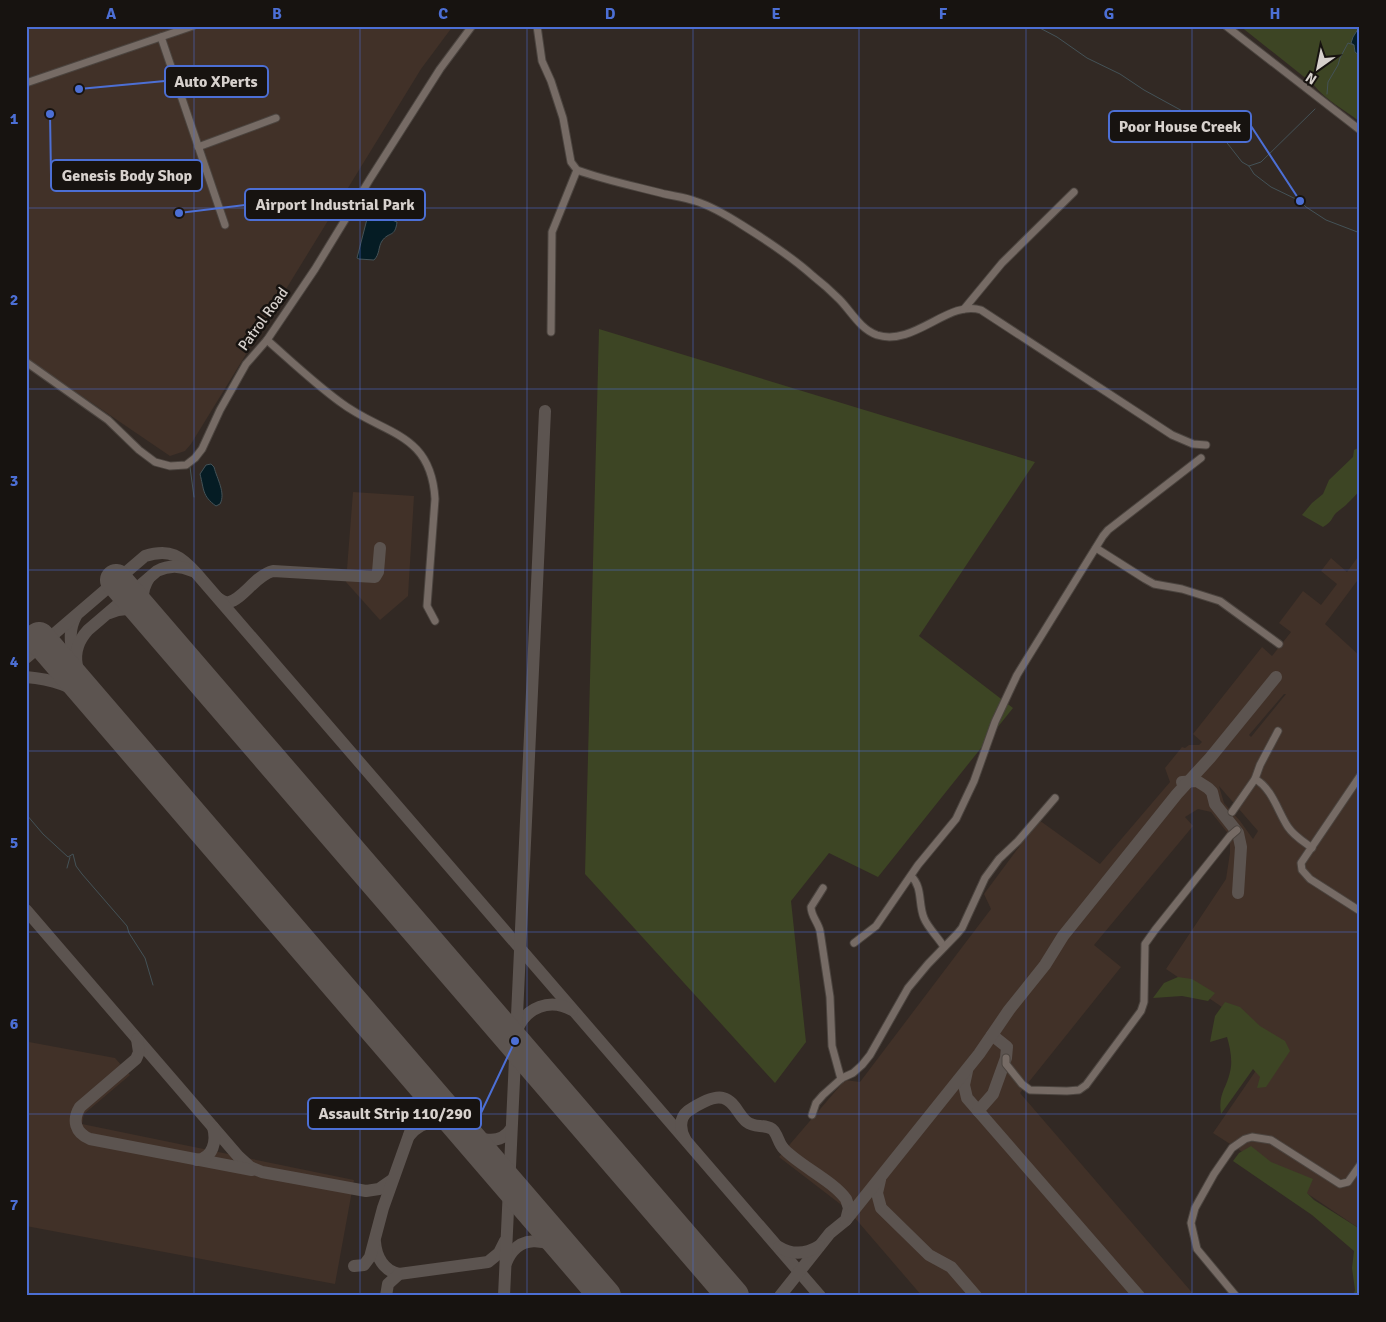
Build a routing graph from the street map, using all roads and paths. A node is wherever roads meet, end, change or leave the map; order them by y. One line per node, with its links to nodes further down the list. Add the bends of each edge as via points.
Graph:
1 (193, 26): 5 (street)
2 (472, 26): 15 (street, Patrol Road, via 440,69)
3 (537, 26): 10 (street, via 542,61 563,118 571,162)
4 (1226, 26): 8 (street)
5 (160, 37): 6 (street); 9 (street)
6 (26, 83)
7 (276, 118): 9 (street)
8 (1360, 130)
9 (198, 147): 12 (street)
10 (577, 170): 13 (street, via 695,200 743,225 808,272 874,334 883,337 905,334); 14 (street, via 552,232)
11 (1074, 192): 13 (street, via 1002,263)
12 (225, 225)
13 (964, 309): 17 (street, via 976,309 990,315 1172,435 1193,444)
14 (550, 332)
15 (267, 340): 16 (street, Patrol Road, via 246,364 202,449 186,465 170,466 148,458 108,420); 20 (street, via 340,402 407,439 425,458 434,481 427,606)
16 (26, 362)
17 (1206, 445)
18 (1200, 458): 19 (street, via 1108,530)
19 (1096, 548): 21 (street, via 1154,584 1220,601); 29 (street, via 1016,675 956,819)
20 (435, 621)
21 (1280, 644)
22 (1278, 731): 24 (street)
23 (1360, 776): 28 (street)
24 (1255, 779): 26 (street); 28 (street, via 1267,790 1289,829)
25 (1055, 798): 33 (street, via 985,878 962,928)
26 (1232, 812)
27 (1237, 830): 34 (street, via 1145,944 1141,1011 1086,1085 1079,1090 1030,1090 1006,1064)
28 (1312, 848): 31 (street, via 1301,863 1302,870 1310,879)
29 (911, 876): 32 (street, via 876,926); 33 (street, via 919,888 927,924)
30 (823, 888): 35 (street, via 811,911 820,931 830,997 832,1046)
31 (1360, 911)
32 (854, 943)
33 (944, 947): 35 (street, via 908,988 862,1065)
34 (1006, 1058)
35 (841, 1079): 36 (street, via 816,1103)
36 (812, 1115)
37 (1360, 1166): 38 (street, via 1348,1182 1340,1184 1271,1140 1252,1137 1232,1148 1194,1208 1190,1223 1197,1249)
38 (1236, 1296)

